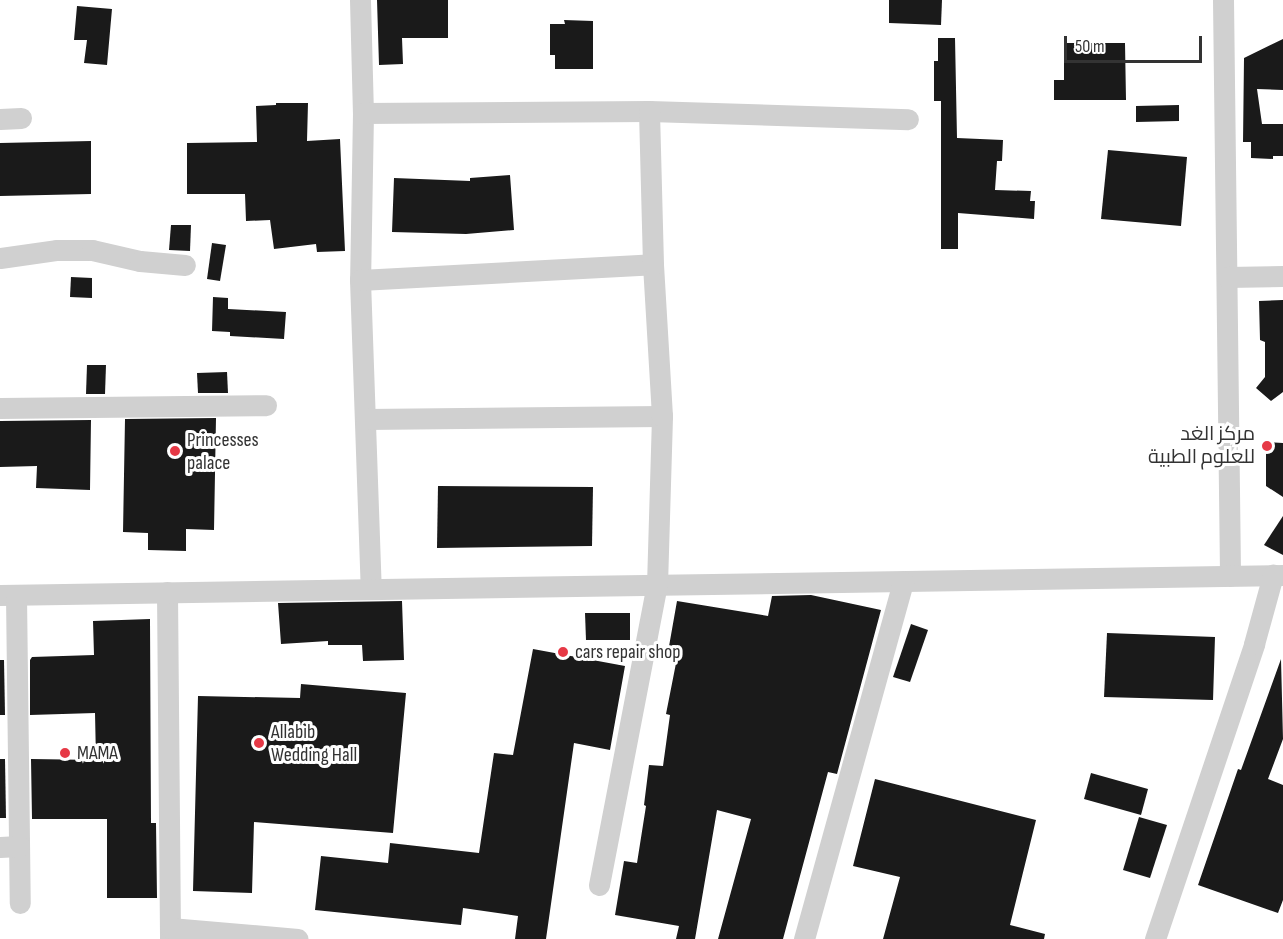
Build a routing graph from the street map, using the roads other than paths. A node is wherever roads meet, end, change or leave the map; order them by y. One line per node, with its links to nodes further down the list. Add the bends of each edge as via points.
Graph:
1 (360, 0): 4 (street)
2 (1223, 0): 10 (street)
3 (649, 111): 4 (street); 5 (street); 7 (street)
4 (363, 113): 11 (street)
5 (908, 118)
6 (0, 258): 8 (street, via 83,249)
7 (653, 264): 11 (street); 14 (street)
8 (185, 265)
9 (1283, 276): 10 (street)
10 (1227, 277): 17 (street)
11 (360, 280): 15 (street)
12 (266, 405): 13 (street)
13 (0, 408)
14 (662, 416): 15 (street); 19 (street)
15 (366, 419): 20 (street)
16 (1278, 575): 17 (street); 29 (street)
17 (1230, 576): 18 (street)
18 (903, 581): 19 (street); 28 (street)
19 (657, 585): 20 (street); 24 (street)
20 (370, 589): 21 (street)
21 (167, 592): 22 (street); 26 (street)
22 (8, 595): 23 (street)
23 (10, 846): 25 (street)
24 (599, 885)
25 (20, 903)
26 (170, 933): 27 (street)
27 (298, 939)
28 (804, 939)
29 (1155, 939)

